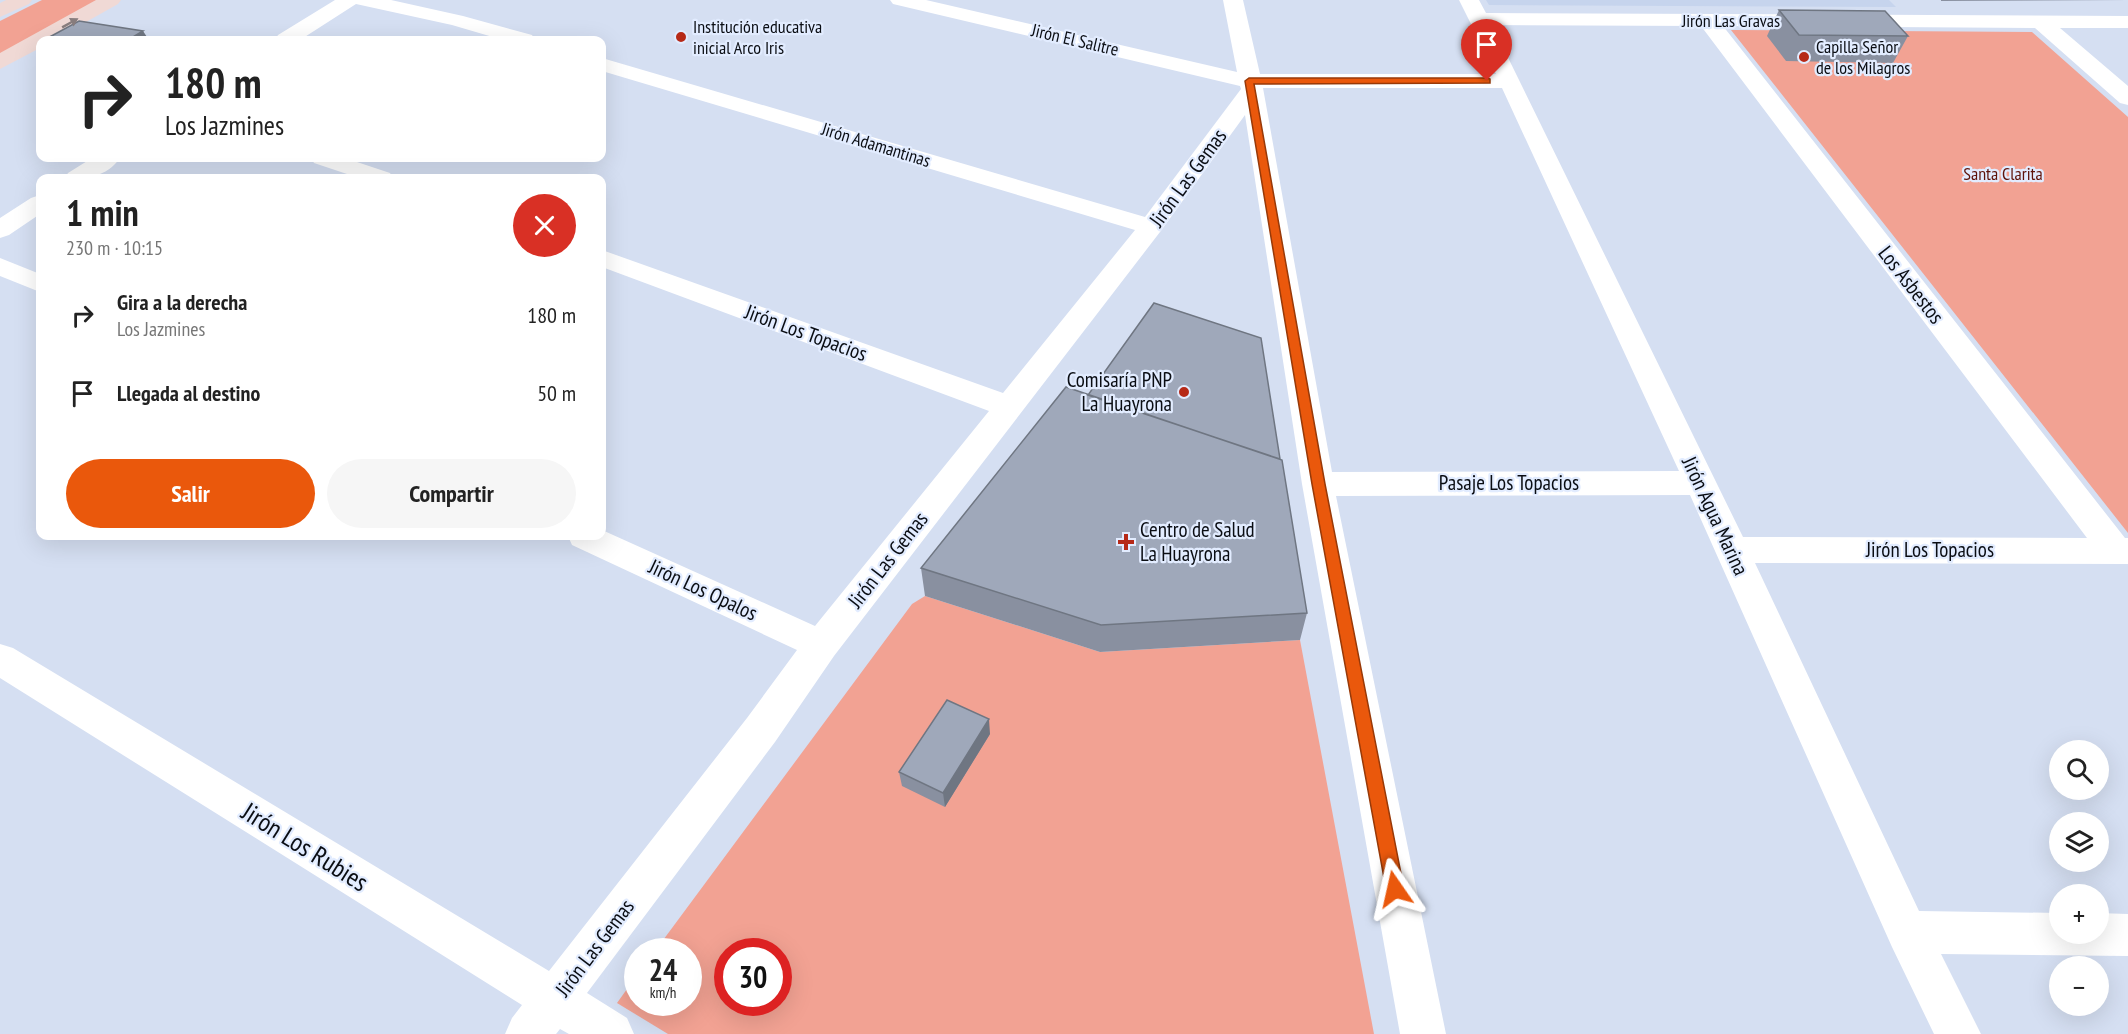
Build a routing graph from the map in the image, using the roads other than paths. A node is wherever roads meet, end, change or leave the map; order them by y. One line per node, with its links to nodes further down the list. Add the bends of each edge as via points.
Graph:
1 (22, 0): 9 (main road)
2 (111, 0): 14 (main road, one-way to 2)
3 (349, 0): 15 (street)
4 (363, 0): 16 (street)
5 (900, 0): 21 (street, Jirón El Salitre)
6 (1233, 0): 21 (street)
7 (1916, 0): 11 (street)
8 (1473, 9): 10 (street, Jirón Las Gravas); 20 (street, Jirón Agua Marina)
9 (0, 11)
10 (1708, 21): 11 (street, Jirón Las Gravas); 38 (street, Los Asbestos)
11 (1938, 22): 13 (street, Jirón Las Gravas)
12 (2128, 22): 13 (street, Jirón Las Gravas)
13 (2042, 23): 22 (street)
14 (47, 36)
15 (292, 36)
16 (510, 36)
17 (36, 42): 18 (main road, one-way to 17)
18 (0, 62)
19 (606, 65): 28 (street, Jirón Adamantinas)
20 (1510, 81): 21 (street, Jirón El Salitre); 34 (street, Jirón Agua Marina)
21 (1250, 85): 28 (street, Jirón Las Gemas); 35 (street)
22 (2128, 98)
23 (102, 162): 25 (street)
24 (335, 162): 26 (street)
25 (83, 174)
26 (369, 174)
27 (36, 206): 29 (street)
28 (1151, 227): 33 (street, Jirón Las Gemas)
29 (0, 230)
30 (606, 259): 33 (street, Jirón Los Topacios)
31 (0, 266): 32 (street)
32 (36, 282)
33 (1011, 407): 39 (street, Jirón Las Gemas)
34 (1700, 483): 35 (street, Pasaje Los Topacios); 37 (street, Jirón Agua Marina)
35 (1318, 484): 46 (street)
36 (593, 540): 39 (street, Jirón Los Opalos)
37 (1732, 550): 38 (street, Jirón Los Topacios); 41 (street, Jirón Agua Marina)
38 (2122, 550)
39 (821, 645): 43 (street, Jirón Las Gemas)
40 (0, 659): 43 (street, Jirón Los Rubies)
41 (1907, 932): 42 (street); 47 (street, Jirón Agua Marina)
42 (2128, 936)
43 (554, 1001): 44 (street, Jirón Las Gemas); 45 (street, Jirón Los Rubies)
44 (528, 1034)
45 (611, 1034)
46 (1423, 1034)
47 (1958, 1034)

